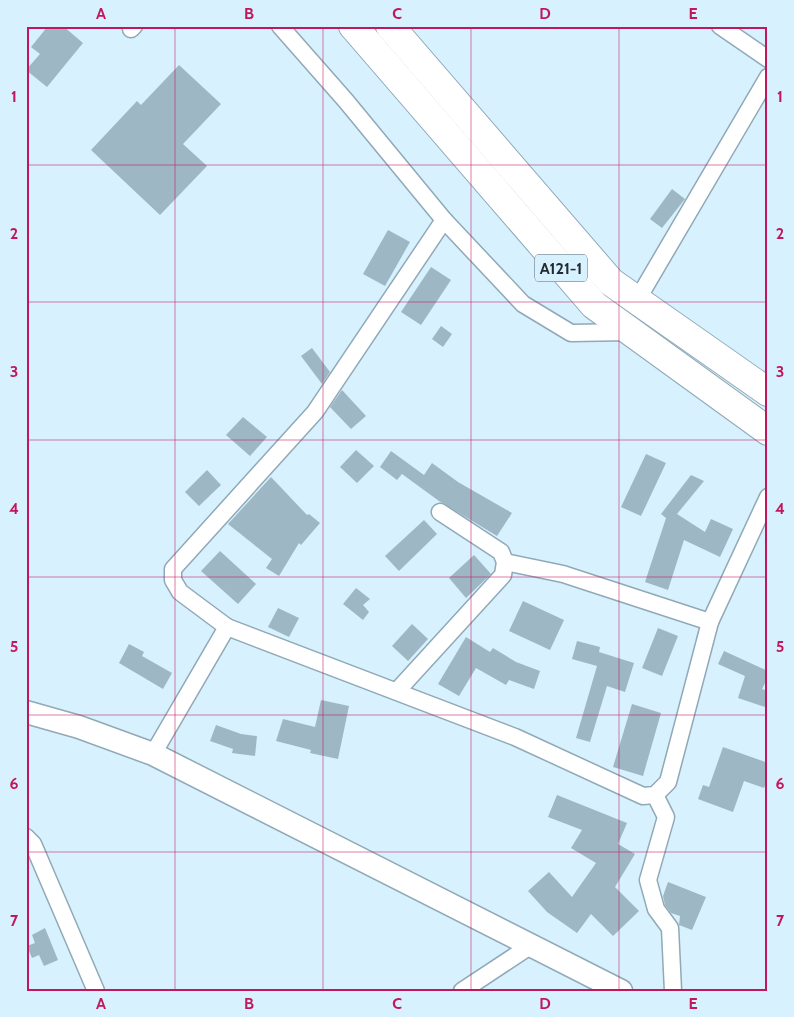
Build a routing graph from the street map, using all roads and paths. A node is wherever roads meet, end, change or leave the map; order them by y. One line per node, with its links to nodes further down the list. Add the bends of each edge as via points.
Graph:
1 (280, 26): 7 (street, via 346,100)
2 (353, 26): 9 (highway, A121-1, via 594,305)
3 (390, 26): 8 (highway, A121-1, via 611,282)
4 (720, 26): 5 (street)
5 (768, 59)
6 (768, 77): 8 (street)
7 (444, 220): 9 (street, via 524,304 570,333); 16 (street, via 315,412 173,569 173,580 180,592)
8 (636, 302): 10 (highway, A121-1)
9 (628, 332): 11 (highway, A121-1)
10 (768, 392)
11 (768, 431)
12 (768, 496): 15 (street)
13 (440, 512): 14 (street, via 502,552)
14 (504, 562): 15 (street, via 573,577); 17 (street, via 503,575)
15 (710, 622): 20 (street, via 668,782)
16 (227, 627): 17 (street); 19 (street)
17 (396, 691): 20 (street, via 515,737 643,796)
18 (26, 712): 19 (street, via 80,727)
19 (153, 754): 22 (street)
20 (655, 796): 26 (street, via 666,817 648,880 656,909 670,928)
21 (26, 837): 23 (street, via 33,844)
22 (530, 946): 24 (street); 25 (street)
23 (96, 991)
24 (462, 991)
25 (620, 991)
26 (673, 991)

